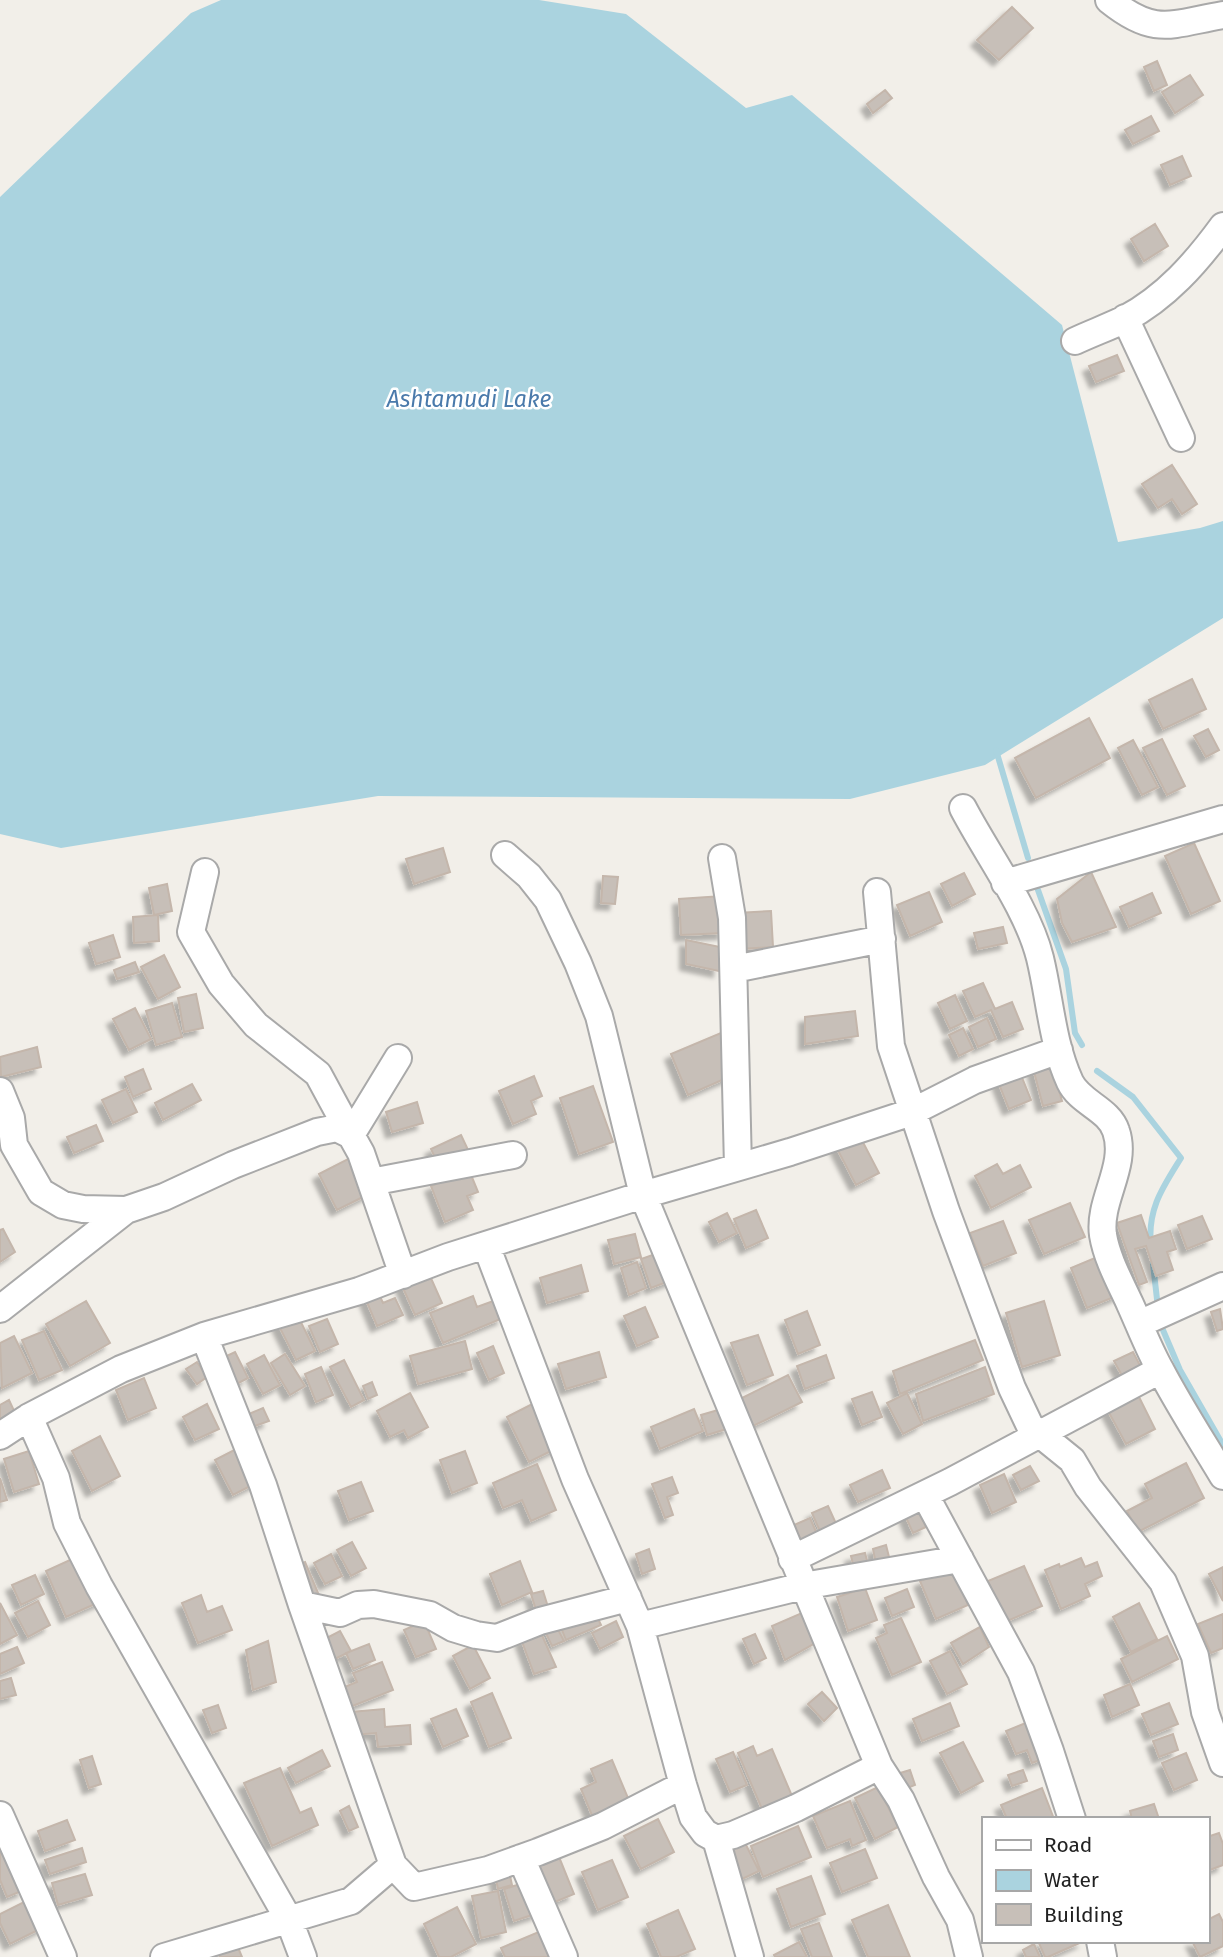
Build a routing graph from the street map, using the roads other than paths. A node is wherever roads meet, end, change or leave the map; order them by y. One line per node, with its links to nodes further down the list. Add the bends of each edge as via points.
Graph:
1 (1109, 0): 2 (street, via 1129,15 1159,26)
2 (1223, 15)
3 (1223, 226): 4 (street, via 1177,281)
4 (1125, 318): 5 (street); 6 (street)
5 (1075, 341)
6 (1181, 438)
7 (962, 808): 12 (street)
8 (1223, 819): 12 (street)
9 (505, 855): 25 (street, via 548,900 578,964 599,1016)
10 (722, 858): 15 (street, via 732,918)
11 (205, 872): 21 (street, via 191,932 221,984 256,1025 318,1074)
12 (1005, 883): 16 (street, via 1037,949)
13 (877, 892): 14 (street)
14 (882, 939): 15 (street); 19 (street, via 891,1046)
15 (734, 970): 23 (street)
16 (1059, 1050): 19 (street, via 975,1080); 31 (street, via 1071,1084 1112,1121 1117,1133 1117,1162 1103,1214 1103,1234)
17 (398, 1058): 21 (street)
18 (0, 1091): 20 (street)
19 (912, 1111): 23 (street); 35 (street, via 1012,1388 1030,1426)
20 (6, 1123): 26 (street, via 41,1192 63,1205)
21 (351, 1135): 24 (street); 26 (street, via 337,1128 317,1132)
22 (513, 1155): 24 (street)
23 (738, 1167): 25 (street)
24 (371, 1182): 28 (street)
25 (643, 1195): 27 (street); 39 (street)
26 (126, 1210): 30 (street)
27 (485, 1245): 28 (street); 42 (street, via 557,1435)
28 (403, 1275): 32 (street)
29 (1223, 1286): 31 (street)
30 (0, 1309)
31 (1139, 1324): 33 (street)
32 (204, 1336): 34 (street, via 121,1369); 43 (street, via 263,1485)
33 (1160, 1370): 35 (street); 37 (street)
34 (29, 1417): 36 (street); 53 (street, via 56,1478 67,1523 99,1586)
35 (1042, 1434): 38 (street); 45 (street, via 1072,1460 1163,1582 1195,1656 1205,1712)
36 (0, 1436)
37 (1223, 1476)
38 (925, 1495): 39 (street); 40 (street)
39 (792, 1559): 41 (street)
40 (960, 1559): 41 (street); 49 (street, via 1020,1672)
41 (803, 1586): 44 (street); 46 (street)
42 (628, 1598): 43 (street, via 540,1621 497,1638 453,1628 430,1615 374,1604 340,1613); 44 (street)
43 (302, 1605): 52 (street)
44 (640, 1626): 47 (street)
45 (1223, 1763)
46 (879, 1766): 50 (street, via 796,1808); 60 (street, via 901,1800 960,1920)
47 (683, 1786): 50 (street, via 693,1817); 51 (street, via 603,1826)
48 (0, 1815): 55 (street)
49 (1071, 1817)
50 (716, 1839): 59 (street)
51 (522, 1858): 52 (street, via 414,1887); 58 (street)
52 (393, 1865): 53 (street, via 351,1901)
53 (289, 1920): 54 (street); 57 (street)
54 (202, 1952): 56 (street)
55 (63, 1957)
56 (164, 1957)
57 (303, 1957)
58 (564, 1957)
59 (750, 1957)
60 (969, 1957)

